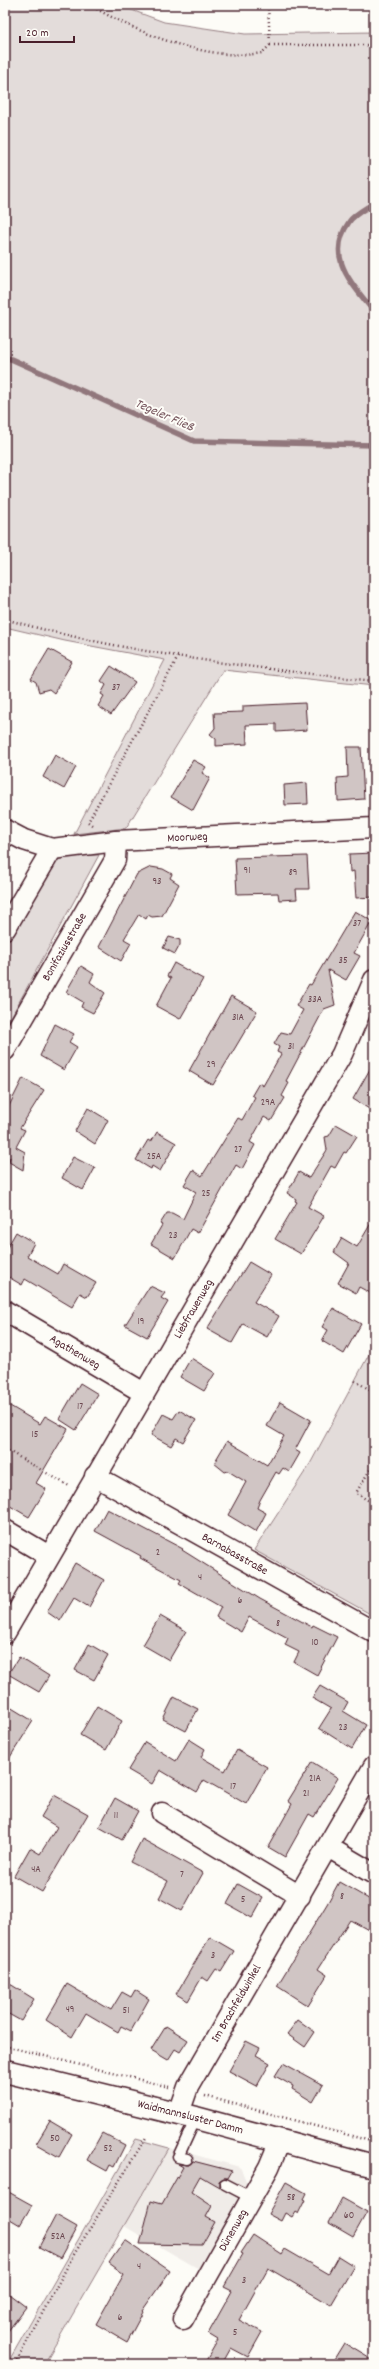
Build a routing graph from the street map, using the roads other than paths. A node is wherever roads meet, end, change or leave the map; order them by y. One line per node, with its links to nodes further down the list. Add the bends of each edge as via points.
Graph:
1 (374, 828): 3 (street, Moorweg)
2 (5, 830): 4 (street, Moorweg, via 24,840)
3 (116, 841): 4 (street, Moorweg); 8 (street, Bonifaziusstraße, via 115,860)
4 (52, 849): 5 (street)
5 (5, 929)
6 (374, 980): 7 (street, Liebfrauenweg)
7 (370, 1005): 10 (street, Liebfrauenweg)
8 (5, 1050)
9 (5, 1311): 10 (street, Agathenweg)
10 (144, 1393): 11 (street, Liebfrauenweg)
11 (95, 1476): 13 (street, Liebfrauenweg); 14 (street, Barnabasstraße)
12 (5, 1530): 13 (street)
13 (49, 1556): 15 (street, Liebfrauenweg)
14 (374, 1632)
15 (5, 1633)
16 (374, 1766): 18 (street, Im Brachfeldwinkel)
17 (162, 1814): 20 (street)
18 (328, 1847): 19 (street); 20 (street, Im Brachfeldwinkel)
19 (374, 1874)
20 (300, 1896): 22 (street, Im Brachfeldwinkel, via 188,2088)
21 (5, 2071): 22 (main road, Waidmannsluster Damm)
22 (187, 2115): 23 (main road, Waidmannsluster Damm); 24 (lane, via 178,2157)
23 (280, 2141): 25 (main road, Waidmannsluster Damm); 27 (street, Dünenweg, via 269,2168)
24 (187, 2159)
25 (374, 2166)
26 (225, 2184): 27 (lane)
27 (252, 2198): 28 (street, Dünenweg)
28 (182, 2319)

